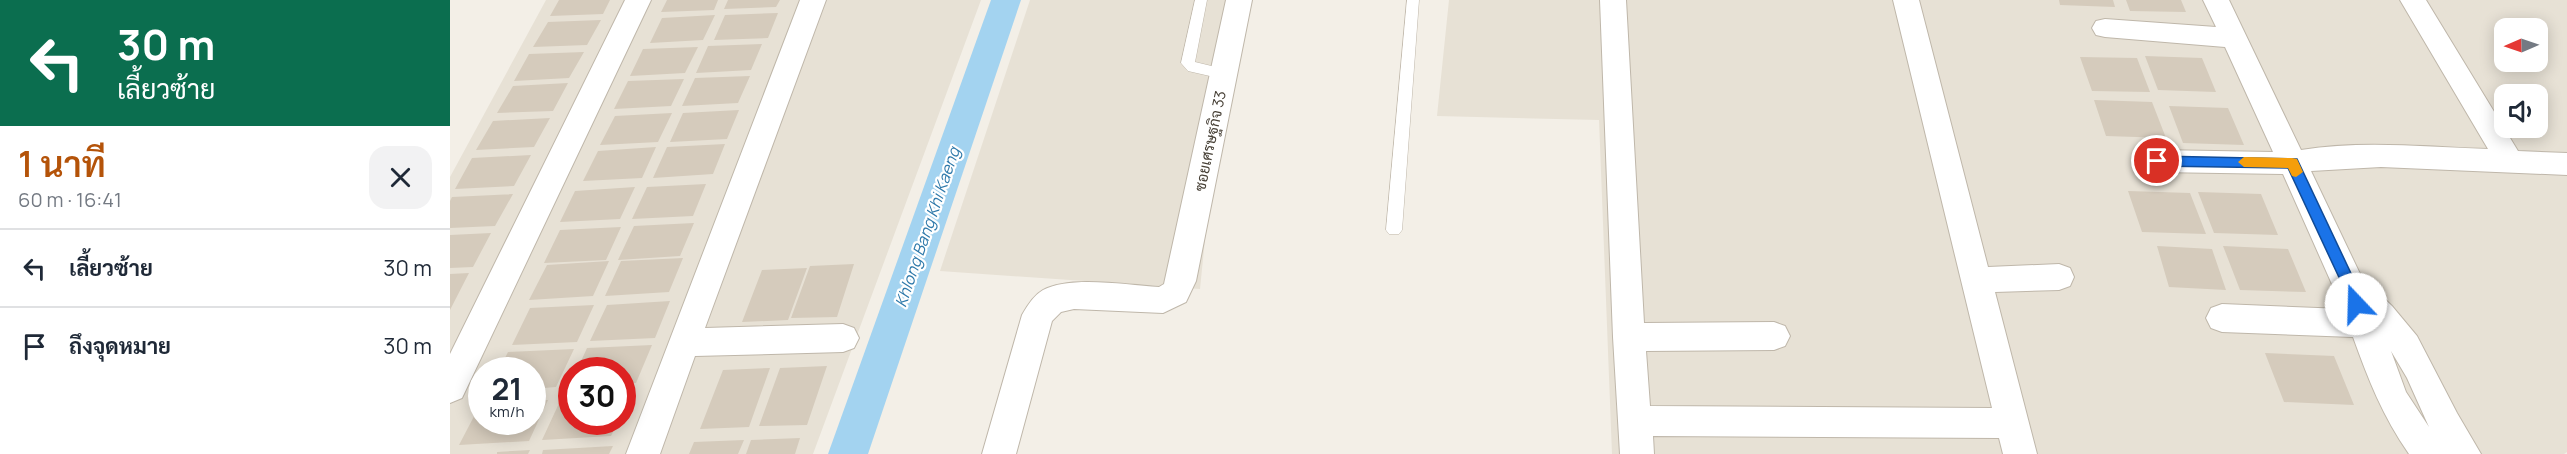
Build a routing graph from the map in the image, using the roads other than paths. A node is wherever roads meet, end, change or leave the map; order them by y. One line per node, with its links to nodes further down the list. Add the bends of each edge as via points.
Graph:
1 (638, 0): 26 (street)
2 (813, 0): 25 (street, via 774,112)
3 (1201, 0): 12 (lane, via 1188,63 1193,68)
4 (1239, 0): 12 (street, ซอยเศรษฐกิจ 33)
5 (1413, 0): 17 (lane)
6 (1613, 0): 23 (street)
7 (1905, 0): 19 (street)
8 (2216, 0): 11 (street)
9 (2413, 0): 14 (street)
10 (2105, 28): 11 (street)
11 (2233, 38): 15 (street)
12 (1223, 74): 30 (street, ซอยเศรษฐกิจ 33, via 1181,281 1175,293 1163,300 1074,296 1052,300 1038,315)
13 (2157, 161): 15 (street)
14 (2510, 162): 15 (street, via 2381,156); 16 (street)
15 (2292, 163): 21 (street, via 2350,286)
16 (2567, 164)
17 (1394, 230)
18 (2059, 277): 19 (street)
19 (1977, 280): 28 (street)
20 (2222, 318): 21 (street)
21 (2375, 323): 32 (street, via 2404,420); 33 (street, via 2418,366 2440,416)
22 (1774, 336): 23 (street)
23 (1629, 337): 27 (street)
24 (843, 338): 25 (street)
25 (684, 342): 29 (street)
26 (450, 388)
27 (1636, 421): 28 (street); 31 (street)
28 (2016, 439)
29 (644, 454)
30 (999, 454)
31 (1637, 454)
32 (2429, 454)
33 (2464, 454)

